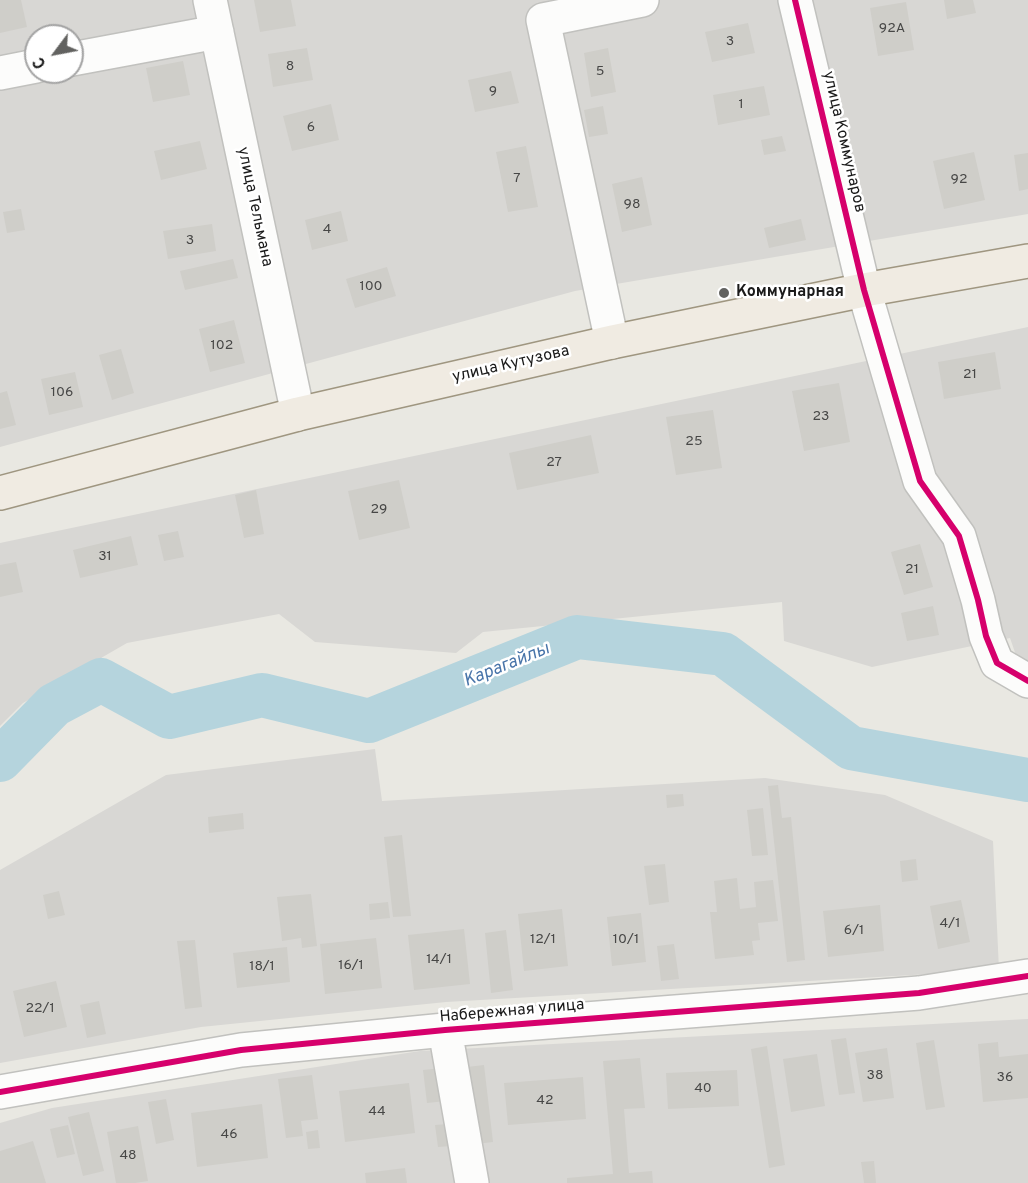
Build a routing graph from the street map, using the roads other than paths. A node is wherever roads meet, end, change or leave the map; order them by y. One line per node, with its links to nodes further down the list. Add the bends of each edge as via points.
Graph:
1 (210, 0): 5 (street, улица Тельмана)
2 (642, 0): 4 (street)
3 (795, 0): 10 (street, улица Коммунаров)
4 (540, 10): 11 (street)
5 (217, 33): 6 (street); 12 (street, улица Тельмана)
6 (84, 58)
7 (24, 68): 8 (street)
8 (0, 73)
9 (1028, 261): 10 (main road, улица Кутузова)
10 (864, 290): 11 (main road, улица Кутузова); 14 (street, улица Коммунаров, via 920,481 958,536 986,636 998,663)
11 (612, 342): 12 (main road, улица Кутузова)
12 (298, 414): 13 (main road, улица Кутузова)
13 (0, 493)
14 (1028, 681)
15 (1028, 976): 16 (street, Набережная улица, via 919,993)
16 (445, 1030): 17 (street, Набережная улица, via 241,1050); 18 (street)
17 (0, 1092)
18 (472, 1183)

